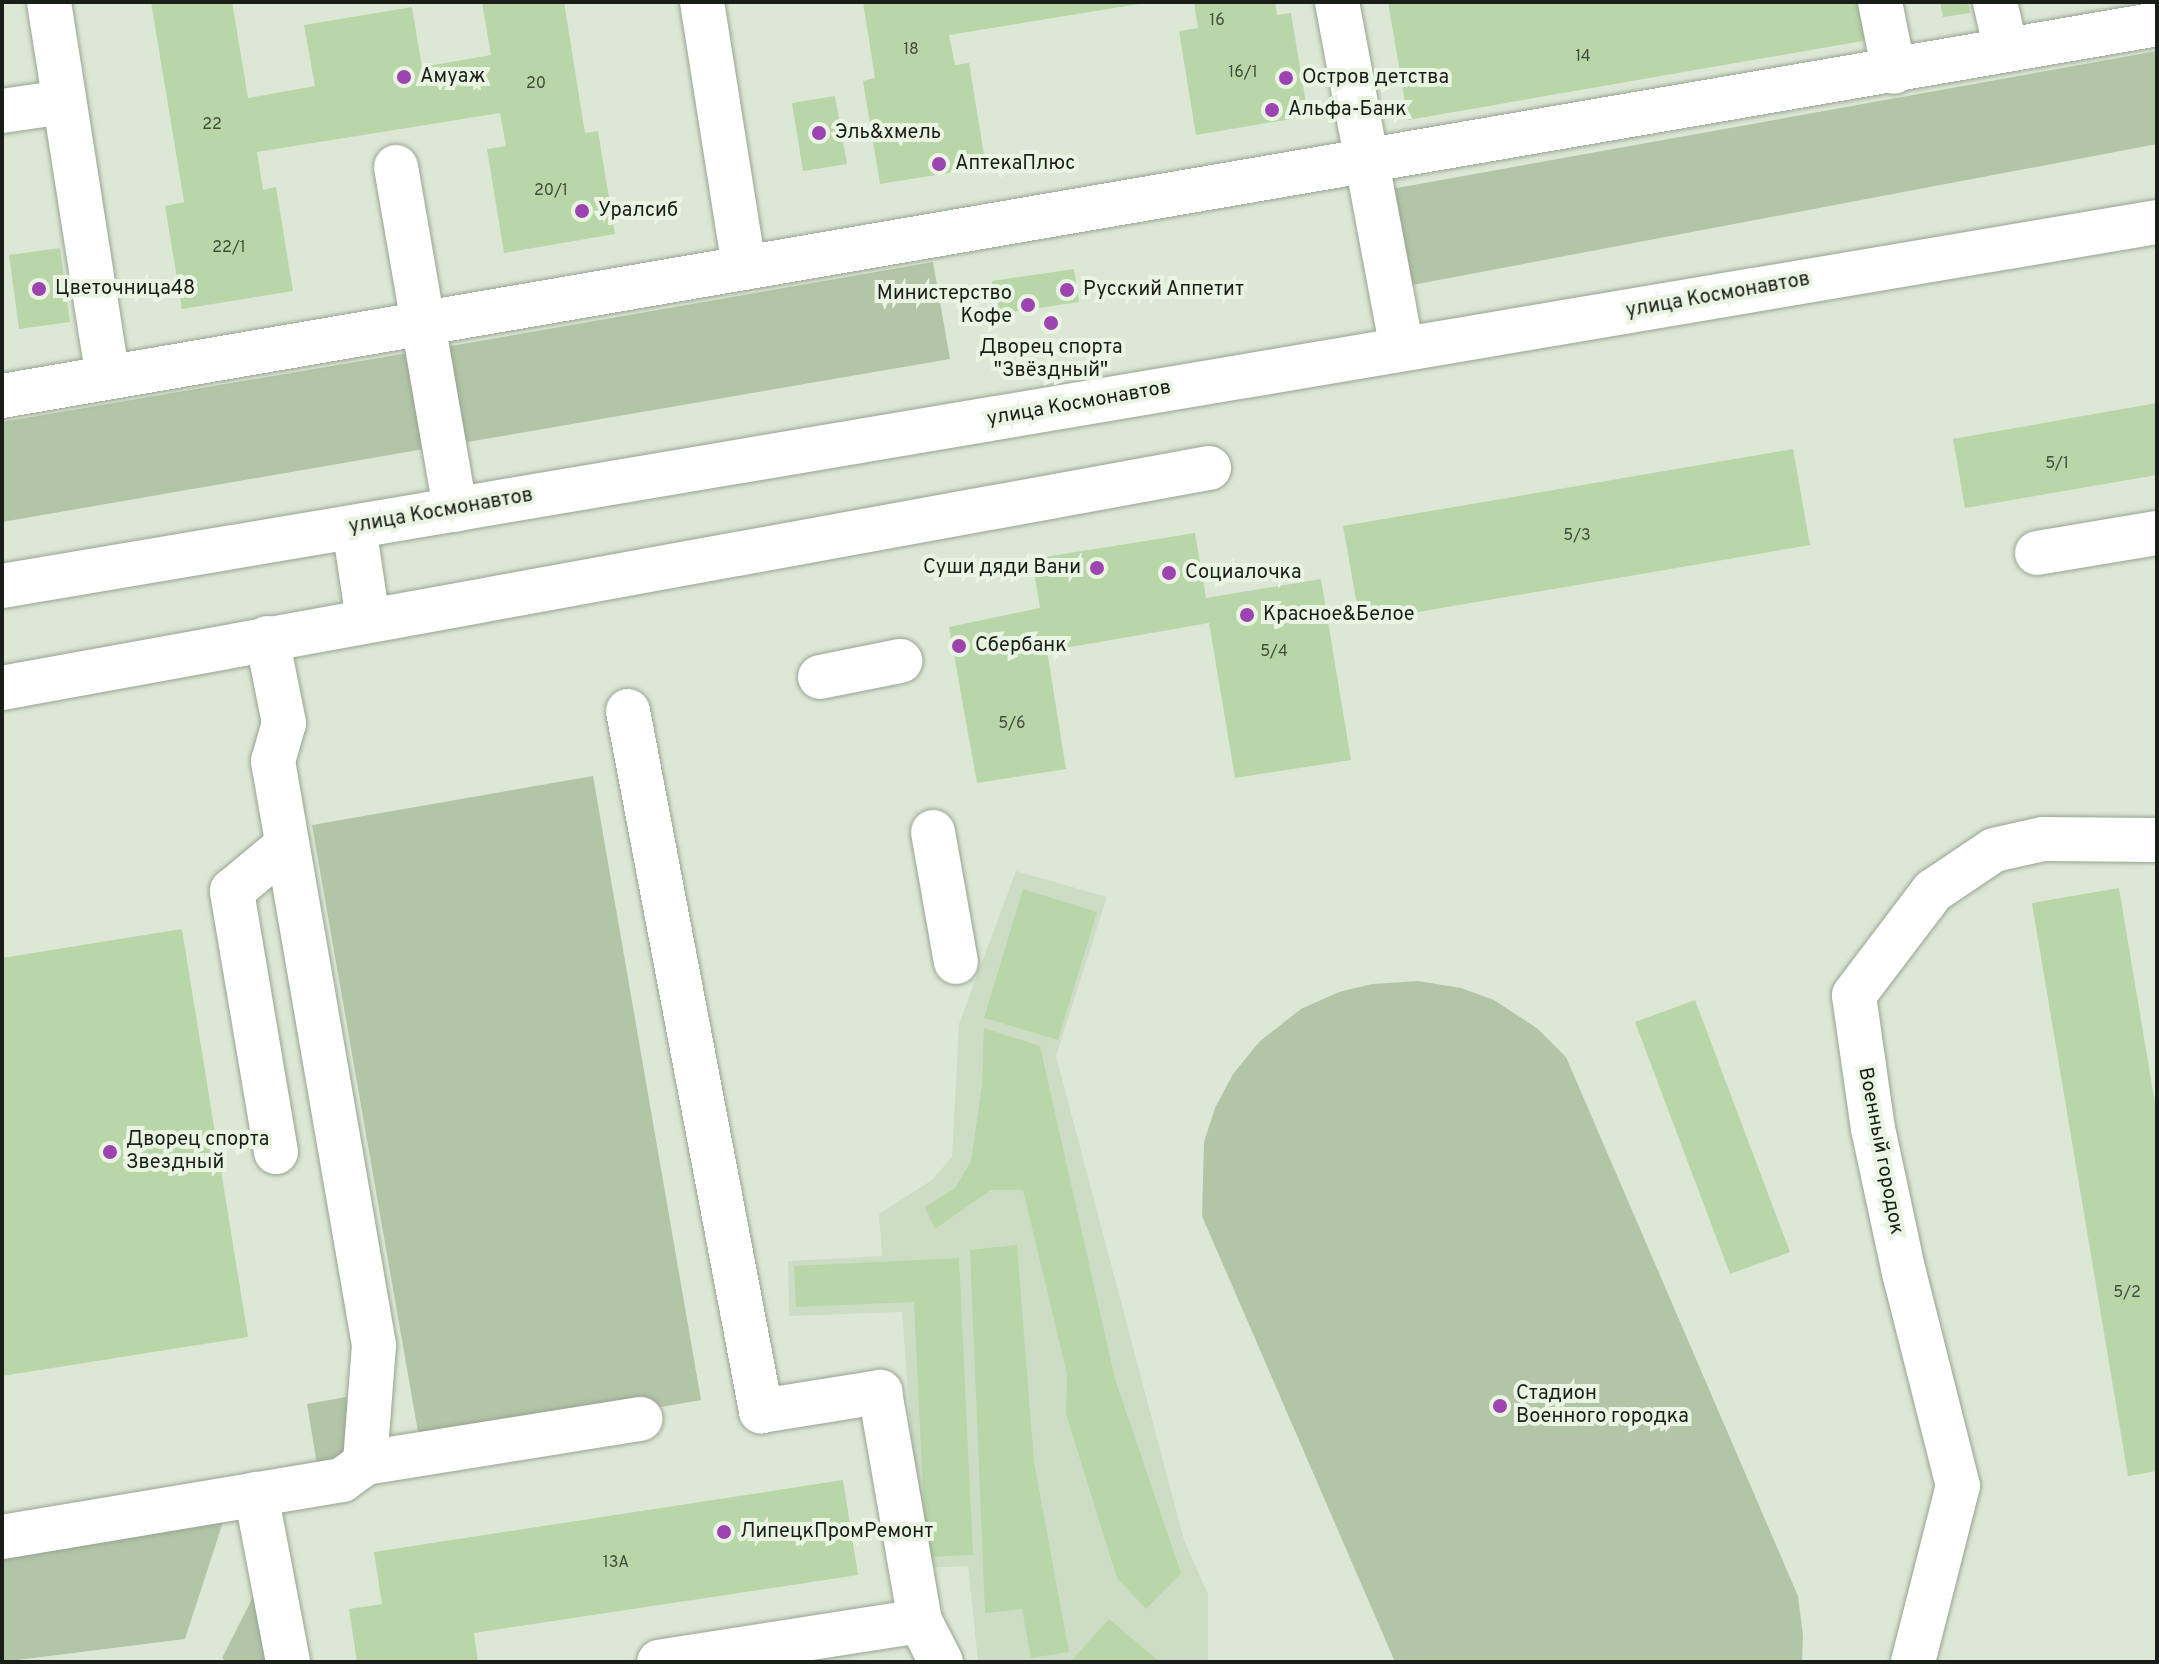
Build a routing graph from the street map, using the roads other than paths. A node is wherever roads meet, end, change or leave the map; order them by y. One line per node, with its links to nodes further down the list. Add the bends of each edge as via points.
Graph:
1 (49, 2): 9 (main road)
2 (702, 2): 14 (main road)
3 (1337, 2): 11 (main road)
4 (1880, 2): 8 (main road)
5 (1995, 2): 7 (main road)
6 (2157, 24): 7 (main road)
7 (2006, 50): 8 (main road)
8 (1894, 72): 11 (main road)
9 (64, 102): 10 (main road); 17 (main road)
10 (2, 111)
11 (1369, 161): 14 (main road); 16 (main road)
12 (396, 167): 15 (main road)
13 (2157, 222): 16 (main road, улица Космонавтов)
14 (744, 268): 15 (main road)
15 (422, 323): 17 (main road); 20 (main road)
16 (1402, 349): 20 (main road, улица Космонавтов)
17 (108, 377): 18 (main road)
18 (3, 386)
19 (1209, 468): 25 (main road)
20 (455, 510): 21 (main road, улица Космонавтов)
21 (354, 527): 24 (main road, улица Космонавтов); 25 (main road)
22 (2157, 533): 23 (main road)
23 (2037, 553)
24 (2, 586)
25 (368, 620): 26 (main road)
26 (267, 638): 29 (main road); 33 (main road, via 284,723 273,761)
27 (900, 661): 28 (main road)
28 (820, 677)
29 (2, 688)
30 (628, 711): 40 (main road, via 761,1411 880,1392)
31 (933, 832): 34 (main road)
32 (2157, 840): 44 (main road, Военный городок, via 2043,839 1994,850 1933,891 1854,995 1873,1129 1958,1486)
33 (287, 845): 35 (main road, via 232,891); 37 (main road, via 374,1345)
34 (956, 962)
35 (276, 1152)
36 (641, 1419): 37 (main road)
37 (365, 1463): 38 (main road, via 342,1480)
38 (256, 1494): 39 (main road); 41 (main road)
39 (2, 1537)
40 (920, 1621): 42 (main road); 43 (main road)
41 (288, 1662)
42 (659, 1662)
43 (941, 1662)
44 (1913, 1662)

